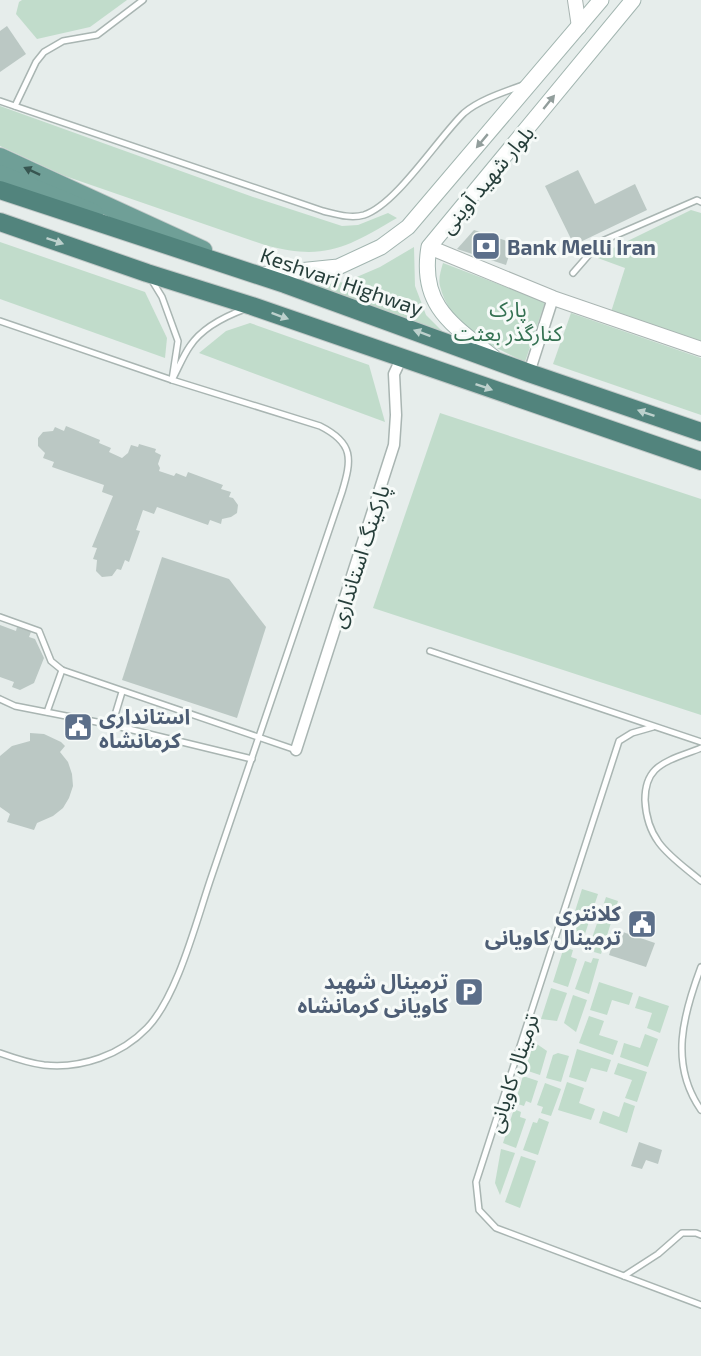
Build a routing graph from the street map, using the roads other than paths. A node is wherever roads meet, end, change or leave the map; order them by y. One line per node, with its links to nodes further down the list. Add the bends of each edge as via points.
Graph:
1 (143, 0): 8 (lane, via 97,35 63,41 44,52)
2 (575, 0): 5 (street)
3 (601, 0): 5 (main road, بلوار شهید آوینی)
4 (633, 0): 15 (main road, بلوار شهید آوینی, one-way to 4)
5 (579, 27): 6 (main road, بلوار شهید آوینی)
6 (533, 82): 8 (lane, via 465,112 389,199 372,211 352,216 322,211); 14 (main road, بلوار شهید آوینی, one-way to 14)
7 (0, 101): 8 (lane)
8 (15, 106)
9 (0, 157): 19 (main road, one-way to 9)
10 (0, 174): 16 (main road)
11 (0, 190): 16 (highway, Keshvari Highway)
12 (701, 202): 18 (lane, via 697,200 600,242)
13 (0, 222): 17 (highway, one-way to 17)
14 (408, 227): 15 (main road); 19 (main road, بلوار شهید آوینی, via 381,247 338,267)
15 (429, 247): 20 (street); 25 (main road, بلوار شهید آوینی, via 426,276 440,309 449,322)
16 (201, 257): 19 (highway, Keshvari Highway)
17 (147, 273): 21 (highway); 27 (lane, via 162,297 178,340)
18 (573, 273)
19 (257, 275): 25 (highway, Keshvari Highway, one-way to 19)
20 (553, 298): 23 (street); 26 (street)
21 (252, 306): 24 (highway, one-way to 24); 27 (lane, via 227,316 198,338)
22 (0, 321): 27 (lane)
23 (701, 349)
24 (401, 359): 29 (highway, one-way to 29); 41 (street, پارکینگ استانداری, via 394,374 393,445)
25 (498, 361): 26 (highway, Keshvari Highway)
26 (529, 373): 28 (highway, Keshvari Highway, one-way to 26)
27 (172, 380): 38 (lane, via 320,426 340,439 349,454 349,471)
28 (701, 432)
29 (701, 461)
30 (0, 617): 32 (lane, via 39,631 51,661)
31 (430, 651): 37 (lane)
32 (62, 670): 33 (lane); 35 (lane)
33 (122, 692): 36 (lane); 38 (lane)
34 (0, 699): 35 (lane)
35 (47, 712): 36 (lane)
36 (112, 725): 42 (lane)
37 (653, 727): 39 (lane); 48 (lane, ترمینال کاویانی, via 619,741 476,1182 479,1210 496,1228)
38 (259, 739): 41 (lane); 42 (lane)
39 (701, 742)
40 (701, 748): 43 (lane, via 656,769 649,778 645,797 646,818 657,842)
41 (296, 750)
42 (252, 759): 45 (lane, via 173,985 147,1029 111,1054 89,1062 44,1065)
43 (701, 881)
44 (701, 967): 46 (lane, via 682,1028 683,1069)
45 (0, 1053)
46 (701, 1110)
47 (701, 1235): 48 (lane, via 682,1233)
48 (624, 1276): 49 (lane, ترمینال کاویانی)
49 (701, 1305)

